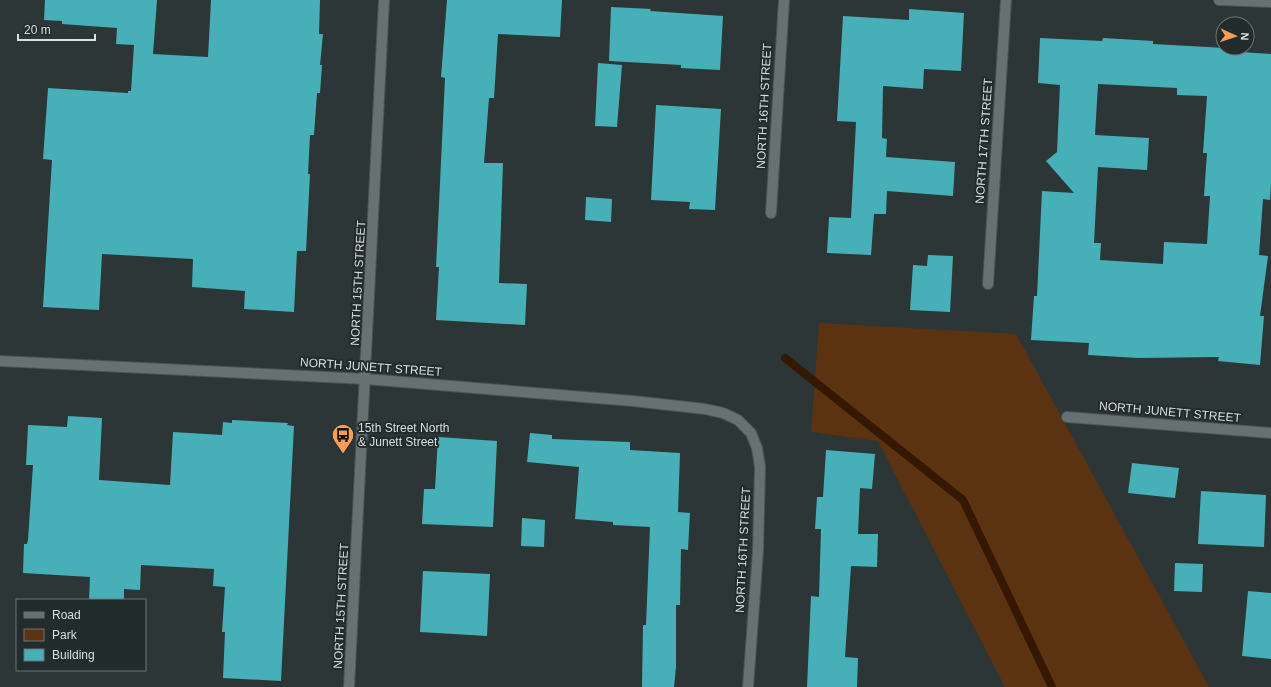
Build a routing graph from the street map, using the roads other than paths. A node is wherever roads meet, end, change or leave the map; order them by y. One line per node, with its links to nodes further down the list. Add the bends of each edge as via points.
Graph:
1 (384, 0): 9 (street, NORTH 15TH STREET)
2 (784, 0): 6 (street, NORTH 16TH STREET)
3 (1006, 0): 7 (street, NORTH 17TH STREET)
4 (1219, 0): 5 (street)
5 (1271, 2)
6 (771, 213)
7 (988, 284)
8 (0, 361): 9 (street, NORTH JUNETT STREET)
9 (366, 379): 11 (street, NORTH JUNETT STREET, via 705,409); 13 (street, NORTH 15TH STREET)
10 (1067, 417): 12 (street, NORTH JUNETT STREET)
11 (738, 420): 14 (street, NORTH 16TH STREET, via 750,433 757,448 760,468 758,551)
12 (1271, 433)
13 (349, 687)
14 (748, 687)

